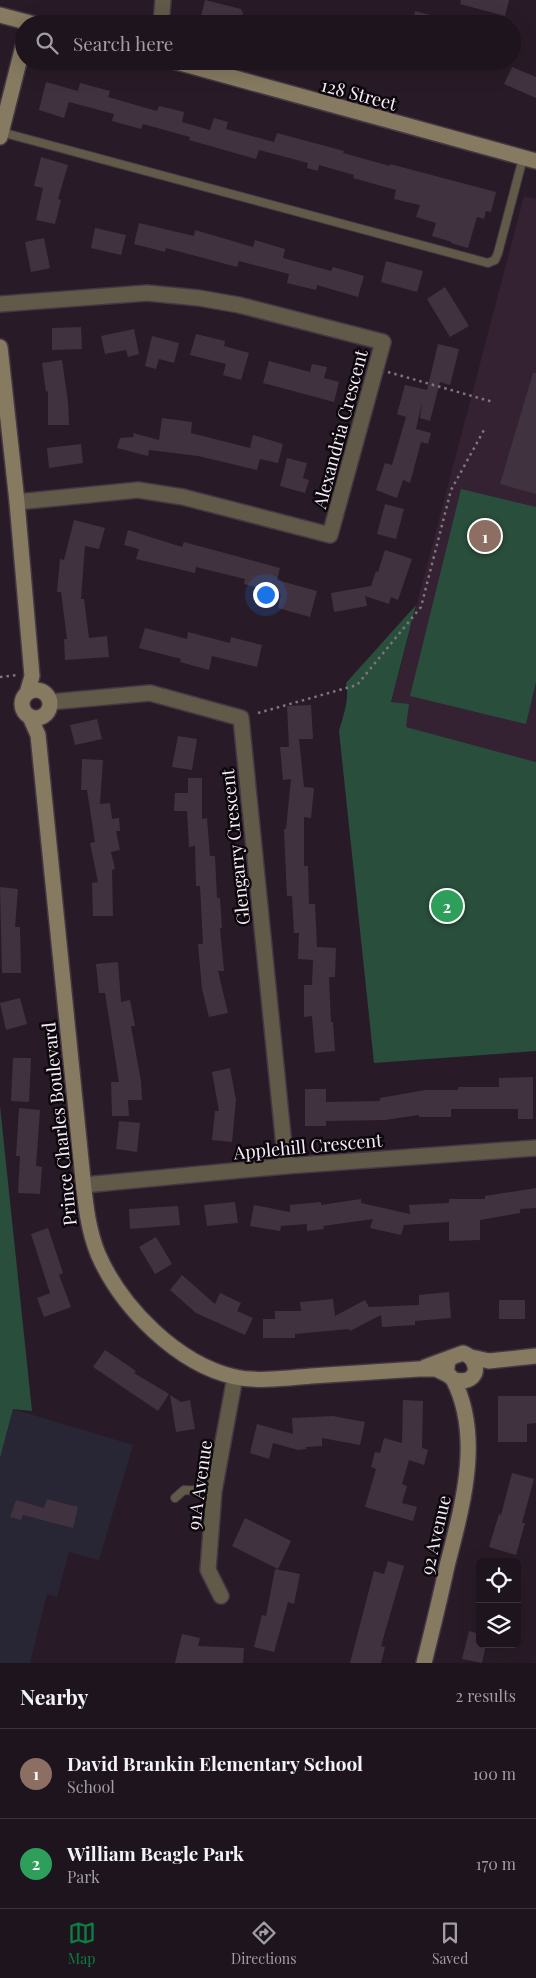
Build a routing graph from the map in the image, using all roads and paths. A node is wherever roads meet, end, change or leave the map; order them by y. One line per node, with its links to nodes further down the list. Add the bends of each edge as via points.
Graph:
1 (163, 0): 3 (street)
2 (0, 15): 4 (street)
3 (162, 15)
4 (15, 19)
5 (17, 70): 7 (street)
6 (204, 70): 8 (street, 128 Street)
7 (0, 134): 8 (lane, via 488,263 495,260 498,253)
8 (529, 160)
9 (0, 304): 14 (street, Alexandria Crescent, via 147,293 199,298 383,342 330,535 183,497 138,490)
10 (0, 347): 14 (street)
11 (383, 370): 12 (path)
12 (493, 402)
13 (484, 430): 18 (path, via 451,490 420,607 357,685)
14 (17, 502): 15 (street)
15 (27, 676): 16 (path); 17 (street)
16 (0, 677)
17 (39, 695): 19 (street, Prince Charles Boulevard, via 49,710); 19 (street, via 22,701 23,710); 21 (street, Glengarry Crescent, via 150,693 242,718)
18 (258, 713)
19 (36, 717): 22 (street, Prince Charles Boulevard)
20 (536, 1148): 21 (street, Applehill Crescent)
21 (286, 1166): 22 (street, Applehill Crescent)
22 (84, 1185): 27 (street, Prince Charles Boulevard, via 90,1232 99,1256 115,1286 134,1311 185,1354)
23 (536, 1356): 26 (street, via 489,1361)
24 (450, 1358): 25 (street, Prince Charles Boulevard); 26 (street, via 463,1353); 28 (street, via 447,1367)
25 (419, 1369): 27 (street, Prince Charles Boulevard, via 287,1378); 28 (street, Prince Charles Boulevard, via 436,1369)
26 (472, 1369): 28 (street, via 462,1382); 29 (street, 92 Avenue)
27 (235, 1377): 30 (street, 91A Avenue)
28 (451, 1378): 29 (street, 92 Avenue)
29 (465, 1413): 33 (street, 92 Avenue, via 468,1451 460,1514)
30 (214, 1491): 31 (lane, via 184,1490); 32 (street, 91A Avenue, via 208,1570)
31 (176, 1498)
32 (221, 1596)
33 (424, 1663)

